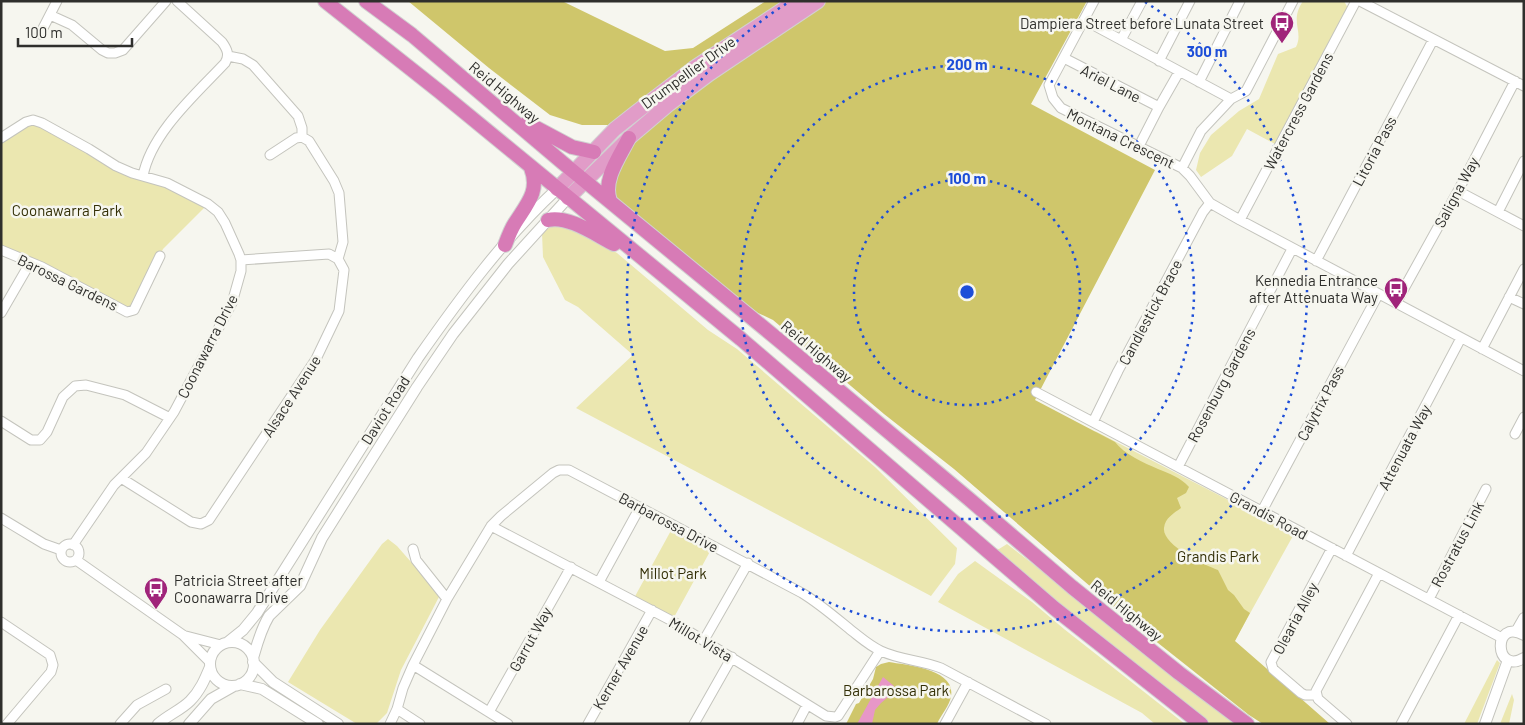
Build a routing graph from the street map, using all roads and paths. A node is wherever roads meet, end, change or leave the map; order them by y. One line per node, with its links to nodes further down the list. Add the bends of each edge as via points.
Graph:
1 (57, 1): 14 (street)
2 (166, 1): 14 (street, via 123,50 115,53 102,50 72,25)
3 (177, 1): 20 (street, via 222,42)
4 (325, 1): 36 (highway)
5 (366, 1): 17 (highway, Reid Highway)
6 (796, 1): 33 (main road, Drumpellier Drive, via 694,68 616,129)
7 (818, 1): 31 (main road, Drumpellier Drive, via 695,84)
8 (1094, 1): 15 (street, Montana Crescent)
9 (1142, 1): 18 (street)
10 (1190, 1): 22 (street)
11 (1240, 1): 25 (street)
12 (1293, 1): 27 (street, via 1246,90)
13 (1358, 1): 19 (street); 47 (street, Watercress Gardens)
14 (50, 14): 16 (street)
15 (1084, 20): 18 (street); 21 (street, Montana Crescent)
16 (40, 34)
17 (412, 35): 33 (highway, via 435,46 540,132 572,148); 39 (highway, Reid Highway)
18 (1121, 40): 22 (street)
19 (1433, 40): 24 (street); 56 (street, Litoria Pass)
20 (228, 56): 29 (street, via 253,65 298,116); 38 (street, via 164,128 145,165)
21 (1064, 58): 28 (street, Ariel Lane); 32 (street, Montana Crescent, via 1049,85 1061,108)
22 (1159, 61): 23 (street)
23 (1179, 72): 25 (street); 28 (street)
24 (1515, 81): 26 (street); 41 (street, Saligna Way)
25 (1199, 82): 27 (street)
26 (1524, 86)
27 (1231, 100): 37 (street, via 1201,131)
28 (1159, 107): 32 (street)
29 (302, 137): 34 (street); 54 (street, via 309,141 339,193 343,242)
30 (1, 138): 38 (street, via 33,120 116,166)
31 (629, 138): 39 (main road, Drumpellier Drive); 43 (highway, via 610,179 607,190)
32 (1139, 146): 37 (street, Montana Crescent)
33 (594, 152): 39 (main road, Drumpellier Drive)
34 (270, 155)
35 (1524, 161): 45 (street)
36 (531, 168): 40 (highway); 49 (highway, via 534,188)
37 (1182, 168): 44 (street)
38 (143, 176): 55 (street, via 167,183 218,212)
39 (579, 176): 40 (main road); 42 (main road); 43 (highway, Reid Highway)
40 (557, 189): 42 (highway); 49 (street, Daviot Road)
41 (1458, 191): 45 (street); 61 (street, Saligna Way)
42 (568, 198): 46 (street, Daviot Road); 53 (highway)
43 (610, 201): 130 (highway, Reid Highway, via 1125,630)
44 (1210, 203): 47 (street); 71 (street, Candlestick Brace)
45 (1498, 212): 48 (street)
46 (548, 220): 53 (highway, via 555,218 570,222); 104 (street, Daviot Road, via 495,279 437,356 322,538 300,586 265,622)
47 (1240, 220): 50 (street)
48 (1524, 226)
49 (505, 245): 100 (street, Daviot Road, via 464,294 418,358 254,618)
50 (1292, 249): 56 (street); 73 (street, Rosenburg Gardens)
51 (1, 250): 57 (street, Barossa Gardens)
52 (160, 256): 57 (street, Barossa Gardens, via 134,310 127,312)
53 (639, 257): 129 (highway, via 740,339 1002,565)
54 (338, 259): 55 (street, via 329,254); 74 (street, Alsace Avenue, via 344,270 339,311 316,359 209,520 201,524 191,522)
55 (241, 260): 69 (street, Coonawarra Drive, via 232,302)
56 (1316, 261): 59 (street)
57 (30, 263): 63 (street)
58 (1524, 269): 60 (street)
59 (1378, 295): 61 (street); 77 (street, Calytrix Pass)
60 (1509, 297): 62 (street); 65 (street)
61 (1396, 303): 64 (street)
62 (1524, 304)
63 (1, 313)
64 (1461, 338): 65 (street); 84 (street, Attenuata Way)
65 (1482, 350): 66 (street)
66 (1524, 371)
67 (1036, 392): 71 (street, Grandis Road)
68 (1524, 417): 72 (street)
69 (170, 418): 70 (street, via 125,395 86,385 75,386 63,397 40,440 31,440); 74 (street, Coonawarra Drive, via 146,453)
70 (3, 422)
71 (1093, 422): 73 (street, Grandis Road)
72 (1515, 434)
73 (1178, 466): 77 (street, Grandis Road)
74 (121, 478): 80 (street, Coonawarra Drive)
75 (1486, 489): 91 (street, Rostratus Link)
76 (640, 508): 79 (street, Barbarossa Drive, via 563,469 553,473); 86 (street, Barbarossa Drive); 89 (street)
77 (1262, 511): 81 (street, Grandis Road)
78 (1, 518): 83 (street, via 44,544)
79 (491, 526): 87 (street, Millot Vista); 90 (street, Barbarossa Drive)
80 (74, 545): 83 (street, via 66,545); 85 (street, via 78,550)
81 (1332, 548): 84 (street, Grandis Road); 111 (street, Olearia Alley, via 1271,662 1273,669 1300,692)
82 (413, 549): 90 (street, via 416,560)
83 (61, 550): 85 (street, via 63,560)
84 (1346, 556): 88 (street, Grandis Road)
85 (76, 560): 97 (street)
86 (748, 564): 99 (street); 101 (street, Barbarossa Drive, via 815,601)
87 (570, 567): 89 (street, Millot Vista); 114 (street, Garrut Way)
88 (1378, 573): 91 (street, Grandis Road); 111 (street, via 1316,691)
89 (599, 582): 92 (street, Millot Vista)
90 (447, 599): 107 (street, Barbarossa Drive)
91 (1429, 599): 93 (street, Grandis Road)
92 (652, 610): 99 (street, Millot Vista); 124 (street, Kerner Avenue)
93 (1458, 615): 98 (street, Grandis Road); 132 (street)
94 (1524, 618): 96 (street)
95 (1, 622): 116 (street, via 50,655 53,665 51,672)
96 (1520, 633): 98 (street, via 1508,633)
97 (183, 635): 100 (street); 106 (street)
98 (1502, 638): 105 (street, via 1501,653)
99 (704, 640): 102 (street, Millot Vista)
100 (225, 644): 104 (street, via 239,643 248,649); 106 (street, via 213,652)
101 (880, 651): 108 (street, Barbarossa Drive, via 930,664); 112 (street, Millot Vista, via 838,716 826,716)
102 (732, 657): 112 (street, Millot Vista); 125 (street)
103 (1524, 658): 105 (street)
104 (253, 660): 109 (street, via 251,674); 121 (street, via 273,682)
105 (1508, 660): 133 (street)
106 (210, 664): 109 (street, via 213,676 220,682); 118 (street, via 195,695)
107 (413, 665): 113 (street, Barbarossa Drive); 114 (street)
108 (968, 682): 127 (street); 128 (street, Barbarossa Drive)
109 (238, 685): 119 (street, via 211,699); 120 (street, via 262,690)
110 (166, 689): 117 (street, via 137,705)
111 (1317, 695): 131 (street)
112 (807, 705): 126 (street)
113 (396, 709): 115 (street, Barbarossa Drive); 122 (street)
114 (489, 712): 123 (street)
115 (390, 723)
116 (7, 724)
117 (120, 724)
118 (158, 724)
119 (189, 724)
120 (318, 724)
121 (338, 724)
122 (420, 724)
123 (508, 724)
124 (588, 724)
125 (694, 724)
126 (797, 724)
127 (945, 724)
128 (1045, 724)
129 (1201, 724)
130 (1247, 724)
131 (1346, 724)
132 (1400, 724)
133 (1485, 724)

